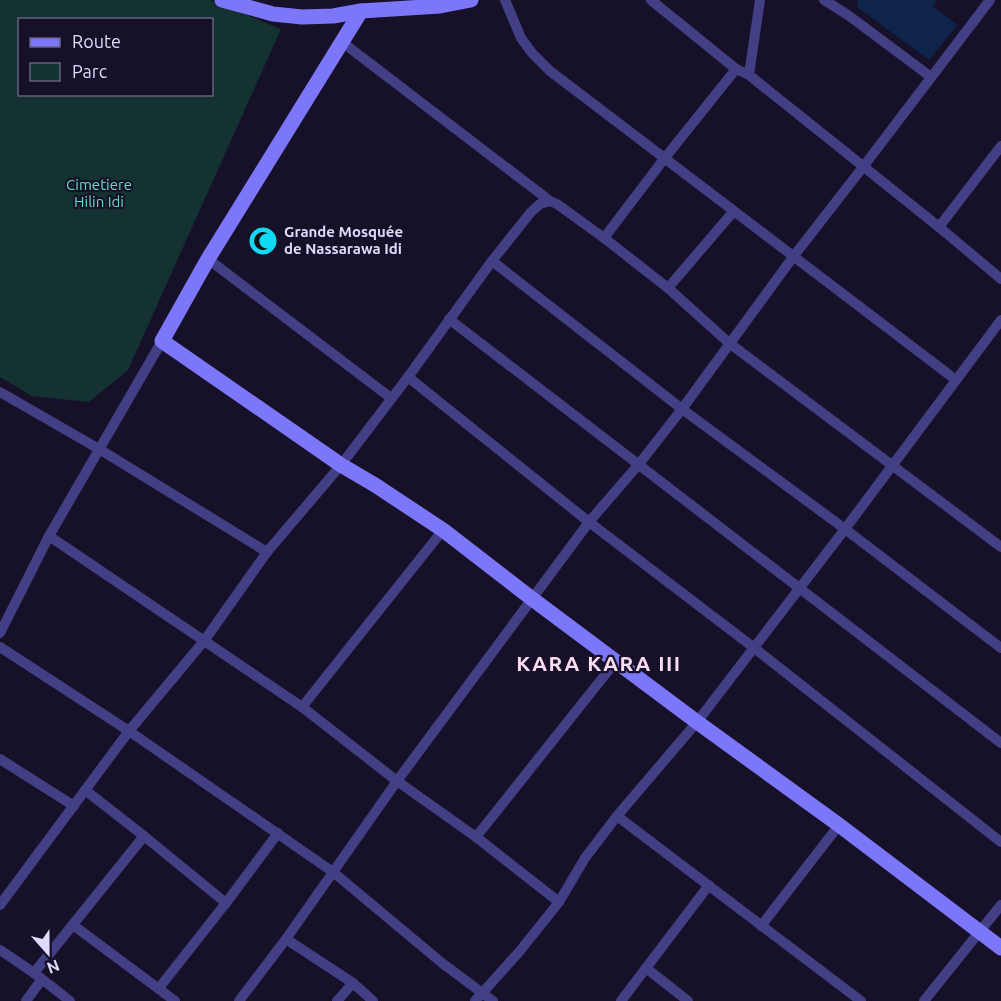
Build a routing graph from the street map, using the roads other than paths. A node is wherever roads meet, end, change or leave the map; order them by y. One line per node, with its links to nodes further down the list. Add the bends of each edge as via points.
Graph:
1 (222, 0): 8 (street, via 273,14 302,17)
2 (471, 0): 8 (street)
3 (505, 0): 14 (street, via 532,53)
4 (651, 0): 10 (street)
5 (760, 0): 11 (street)
6 (824, 0): 12 (street)
7 (990, 0): 12 (street)
8 (361, 11): 9 (street)
9 (342, 42): 16 (street); 21 (street)
10 (736, 69): 11 (street); 14 (street)
11 (749, 75): 15 (street)
12 (931, 77): 15 (street)
13 (1001, 146): 18 (street)
14 (664, 159): 17 (street); 19 (street)
15 (863, 167): 18 (street); 20 (street)
16 (550, 201): 19 (street); 22 (street, via 531,212)
17 (734, 212): 20 (street); 24 (street)
18 (939, 227): 23 (street)
19 (604, 238): 24 (street)
20 (793, 257): 28 (street); 30 (street)
21 (208, 259): 27 (street); 32 (street)
22 (492, 261): 25 (street); 33 (street)
23 (1001, 279)
24 (668, 288): 28 (street)
25 (449, 319): 29 (street); 35 (street)
26 (1001, 320): 30 (street)
27 (162, 341): 34 (street); 36 (street)
28 (729, 343): 33 (street); 37 (street)
29 (408, 377): 32 (street); 38 (street)
30 (956, 380): 37 (street)
31 (0, 392): 34 (street)
32 (391, 398): 36 (street)
33 (682, 409): 35 (street); 39 (street)
34 (99, 449): 41 (street); 43 (street)
35 (639, 464): 38 (street); 44 (street)
36 (341, 465): 40 (street); 43 (street)
37 (893, 465): 39 (street); 42 (street)
38 (589, 522): 45 (street); 49 (street)
39 (845, 529): 44 (street); 50 (street)
40 (442, 530): 45 (street); 52 (street)
41 (49, 536): 46 (street); 47 (street)
42 (1001, 547)
43 (267, 552): 47 (street)
44 (799, 589): 49 (street); 55 (street)
45 (531, 598): 51 (street); 57 (street)
46 (0, 633)
47 (204, 641): 52 (street); 54 (street)
48 (0, 647): 54 (street)
49 (753, 647): 53 (street); 65 (street)
50 (1001, 648)
51 (616, 661): 53 (street); 64 (street)
52 (302, 707): 57 (street)
53 (696, 722): 60 (street); 61 (street)
54 (129, 731): 58 (street); 62 (street)
55 (1001, 743)
56 (0, 759): 59 (street)
57 (397, 781): 64 (street); 66 (street)
58 (85, 790): 59 (street); 63 (street)
59 (74, 806): 70 (street)
60 (617, 816): 67 (street); 68 (street, via 585,858)
61 (839, 825): 73 (street); 74 (street)
62 (278, 833): 66 (street); 69 (street)
63 (144, 836): 69 (street); 72 (street)
64 (476, 837): 68 (street)
65 (1001, 842)
66 (333, 872): 75 (street); 82 (street)
67 (709, 885): 73 (street); 78 (street)
68 (559, 902): 82 (street)
69 (225, 903): 81 (street)
70 (0, 905)
71 (1001, 905): 74 (street)
72 (73, 925): 79 (street); 81 (street)
73 (761, 926): 92 (street)
74 (980, 932): 76 (street); 93 (street)
75 (286, 939): 80 (street); 86 (street)
76 (1001, 948)
77 (0, 950): 79 (street)
78 (646, 968): 90 (street); 91 (street)
79 (38, 976): 83 (street); 84 (street)
80 (353, 983): 87 (street); 88 (street)
81 (159, 988): 85 (street)
82 (479, 997): 89 (street)
83 (26, 1001)
84 (70, 1001)
85 (175, 1001)
86 (239, 1001)
87 (338, 1001)
88 (373, 1001)
89 (493, 1001)
90 (621, 1001)
91 (688, 1001)
92 (861, 1001)
93 (924, 1001)

